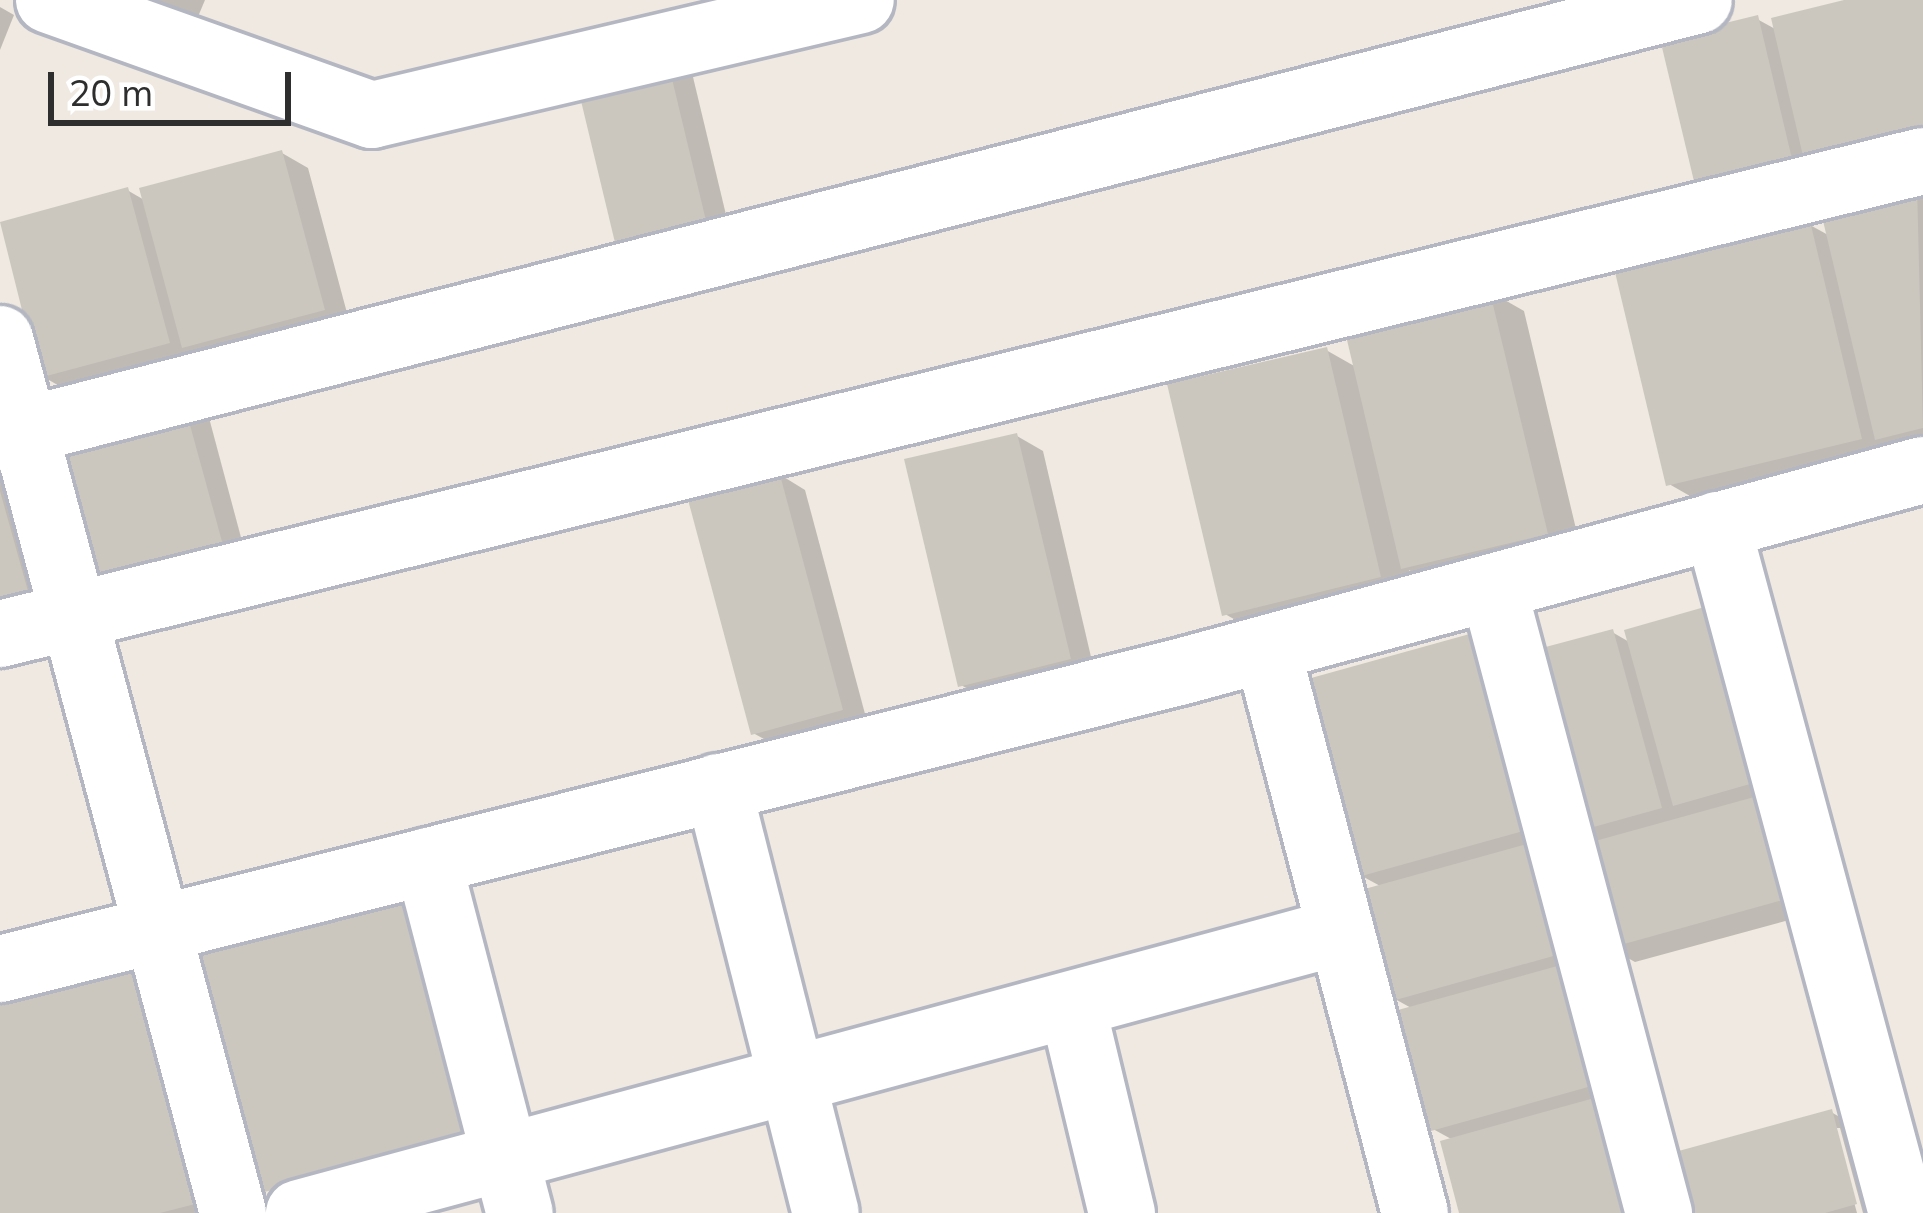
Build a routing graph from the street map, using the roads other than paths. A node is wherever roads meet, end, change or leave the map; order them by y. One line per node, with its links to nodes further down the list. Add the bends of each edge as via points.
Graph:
1 (49, 0): 2 (street, via 372,115)
2 (861, 0)
3 (1700, 0): 6 (street)
4 (1923, 161): 10 (street)
5 (0, 339): 6 (street)
6 (12, 434): 10 (street)
7 (1923, 470): 8 (street)
8 (1718, 525): 9 (street); 27 (street)
9 (1493, 587): 12 (street); 26 (street)
10 (76, 615): 11 (street); 15 (street)
11 (0, 634)
12 (1267, 649): 13 (street); 16 (street)
13 (718, 788): 14 (street); 19 (street)
14 (428, 861): 15 (street); 20 (street)
15 (157, 929): 17 (street); 21 (street)
16 (1338, 932): 18 (street); 25 (street)
17 (0, 969)
18 (1072, 1005): 19 (street); 24 (street)
19 (795, 1081): 20 (street); 23 (street)
20 (513, 1186): 22 (street)
21 (233, 1213)
22 (299, 1213)
23 (826, 1213)
24 (1122, 1213)
25 (1415, 1213)
26 (1659, 1213)
27 (1902, 1213)

